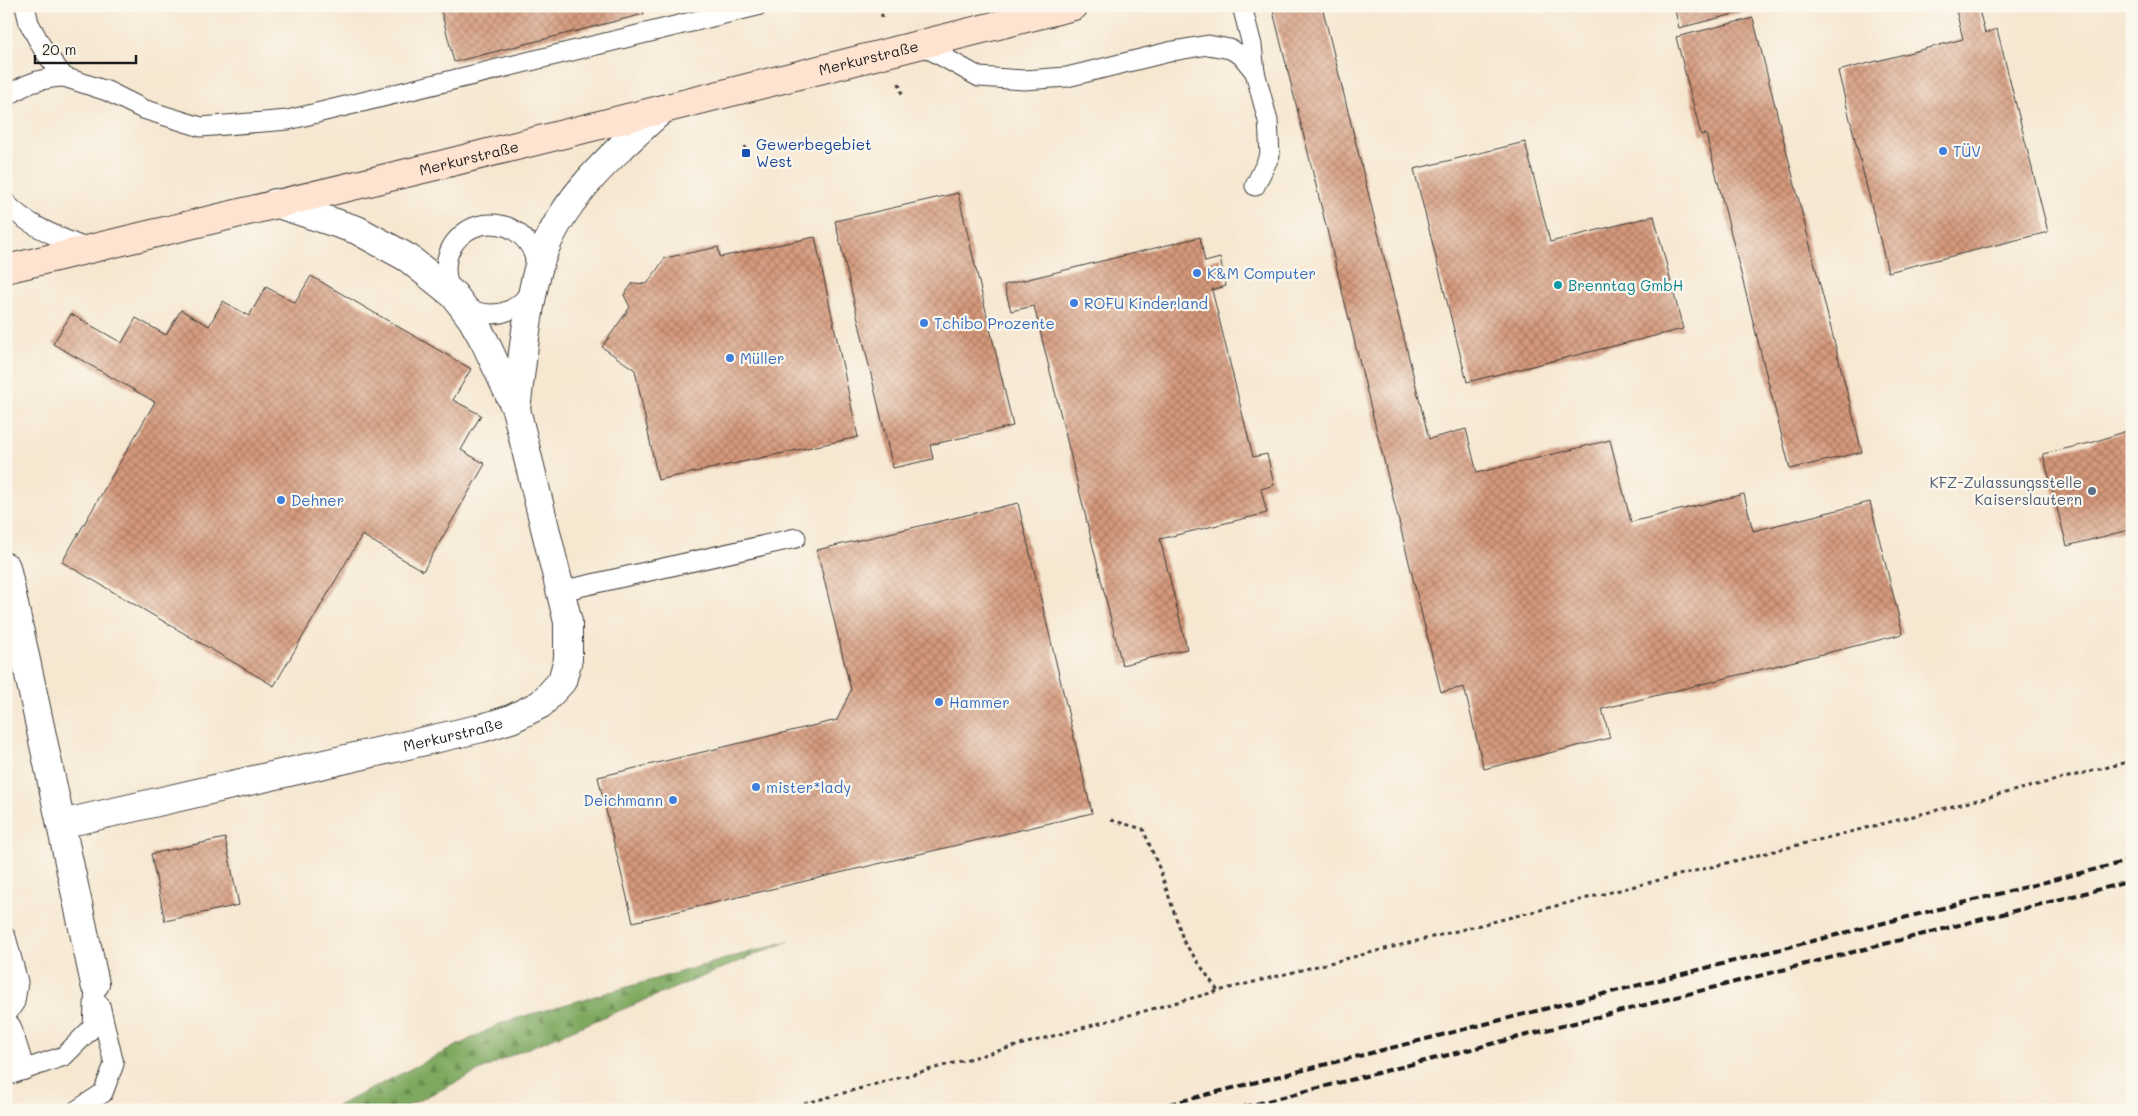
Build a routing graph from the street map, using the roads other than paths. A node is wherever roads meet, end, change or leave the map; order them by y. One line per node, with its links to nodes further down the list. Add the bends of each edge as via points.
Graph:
1 (25, 6): 7 (lane, via 29,23 44,51)
2 (757, 6): 7 (lane, via 288,120 201,127 143,109 107,91)
3 (1074, 6): 5 (street, Merkurstraße)
4 (1242, 6): 6 (lane)
5 (920, 44): 6 (lane, via 979,77 1024,80 1067,77 1208,45 1230,49 1241,55); 9 (street, Merkurstraße)
6 (1255, 72): 10 (lane, via 1268,121 1270,155)
7 (64, 77): 8 (lane, via 30,83)
8 (6, 98)
9 (663, 109): 12 (street, Merkurstraße); 15 (street, Merkurstraße, via 577,194 555,229)
10 (1255, 186)
11 (6, 203): 13 (lane, via 37,226)
12 (275, 203): 13 (street, Merkurstraße); 16 (street, Merkurstraße, via 356,230 408,258)
13 (87, 250): 14 (street, Merkurstraße)
14 (6, 269)
15 (537, 272): 16 (lane, via 525,299 500,314 476,312); 16 (lane, via 534,252 522,235 501,224 474,226 461,234 446,260 446,276); 17 (street, Merkurstraße)
16 (454, 295): 17 (street, Merkurstraße, via 485,342)
17 (516, 409): 20 (street, Merkurstraße)
18 (796, 538): 20 (lane)
19 (6, 567): 21 (street)
20 (561, 591): 22 (street, Merkurstraße, via 568,622 568,659 562,682 541,704 511,719)
21 (12, 625): 22 (street, via 29,674)
22 (61, 824): 24 (street)
23 (6, 937): 25 (lane, via 18,982 15,1002)
24 (95, 984): 27 (lane, via 93,1028 64,1056); 29 (lane, via 114,1064 103,1093)
25 (6, 1015)
26 (6, 1020): 27 (lane, via 11,1026)
27 (24, 1070): 28 (lane)
28 (6, 1076)
29 (78, 1110)

